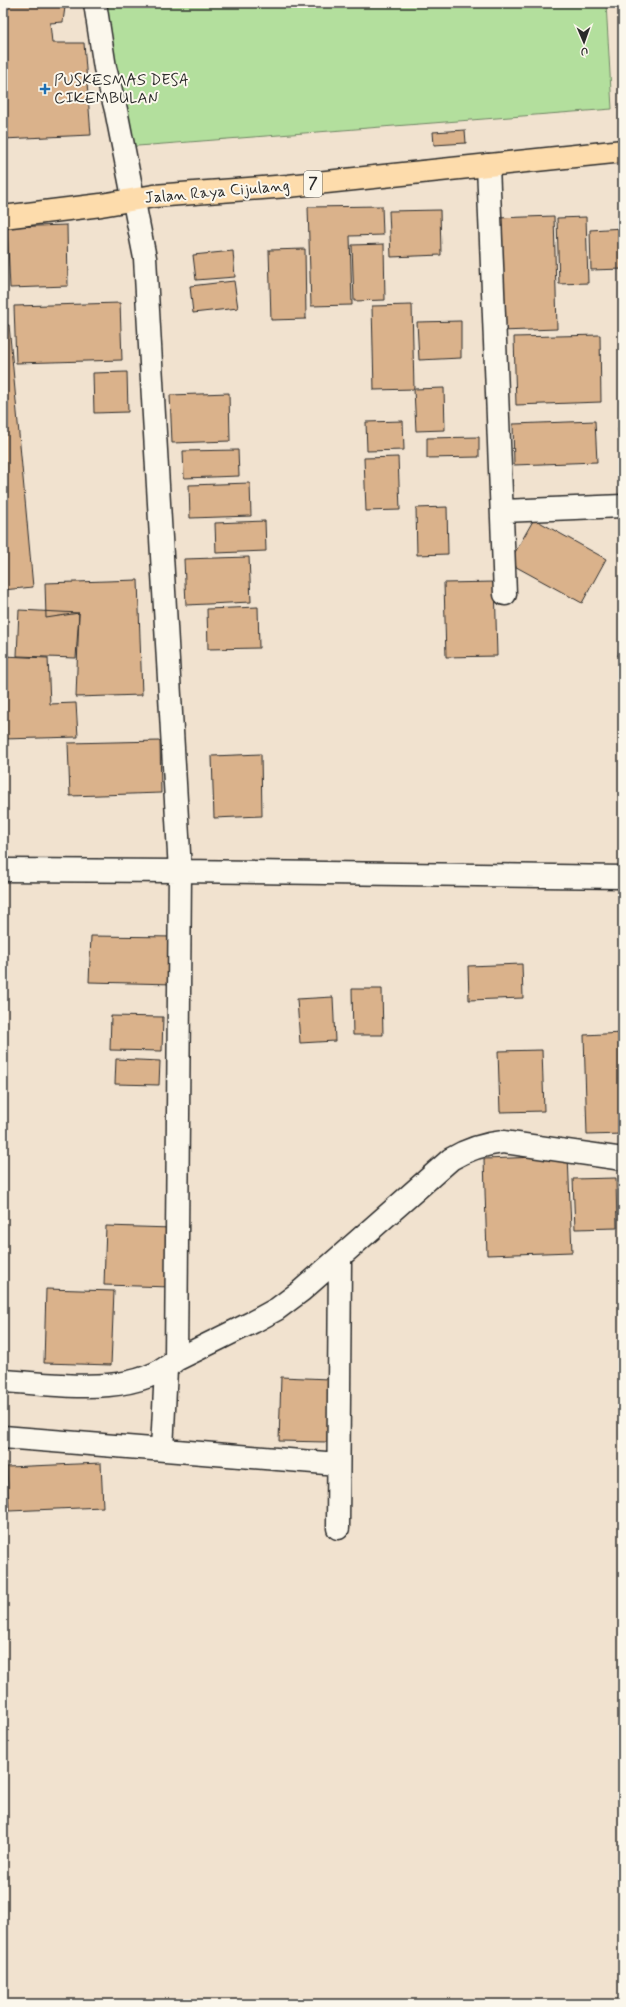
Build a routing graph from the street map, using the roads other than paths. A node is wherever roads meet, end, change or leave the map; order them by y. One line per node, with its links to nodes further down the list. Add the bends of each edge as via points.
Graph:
1 (95, 3): 4 (street, via 105,68)
2 (623, 151): 3 (highway, Jalan Raya Cijulang / 7)
3 (488, 165): 4 (highway, Jalan Raya Cijulang / 7); 7 (street)
4 (134, 199): 5 (highway, Jalan Raya Cijulang / 7); 10 (street, via 146,258)
5 (3, 217)
6 (623, 506): 7 (street)
7 (502, 511): 8 (street)
8 (506, 594)
9 (3, 870): 10 (street)
10 (180, 871): 11 (street); 14 (street)
11 (623, 877)
12 (623, 1159): 13 (street, via 503,1142 484,1144 466,1150 451,1159)
13 (340, 1257): 14 (street, via 277,1309); 18 (street)
14 (171, 1365): 15 (street, via 144,1378 105,1386); 17 (street)
15 (3, 1381)
16 (3, 1437): 17 (street)
17 (162, 1450): 18 (street)
18 (338, 1464): 19 (street)
19 (338, 1528)

